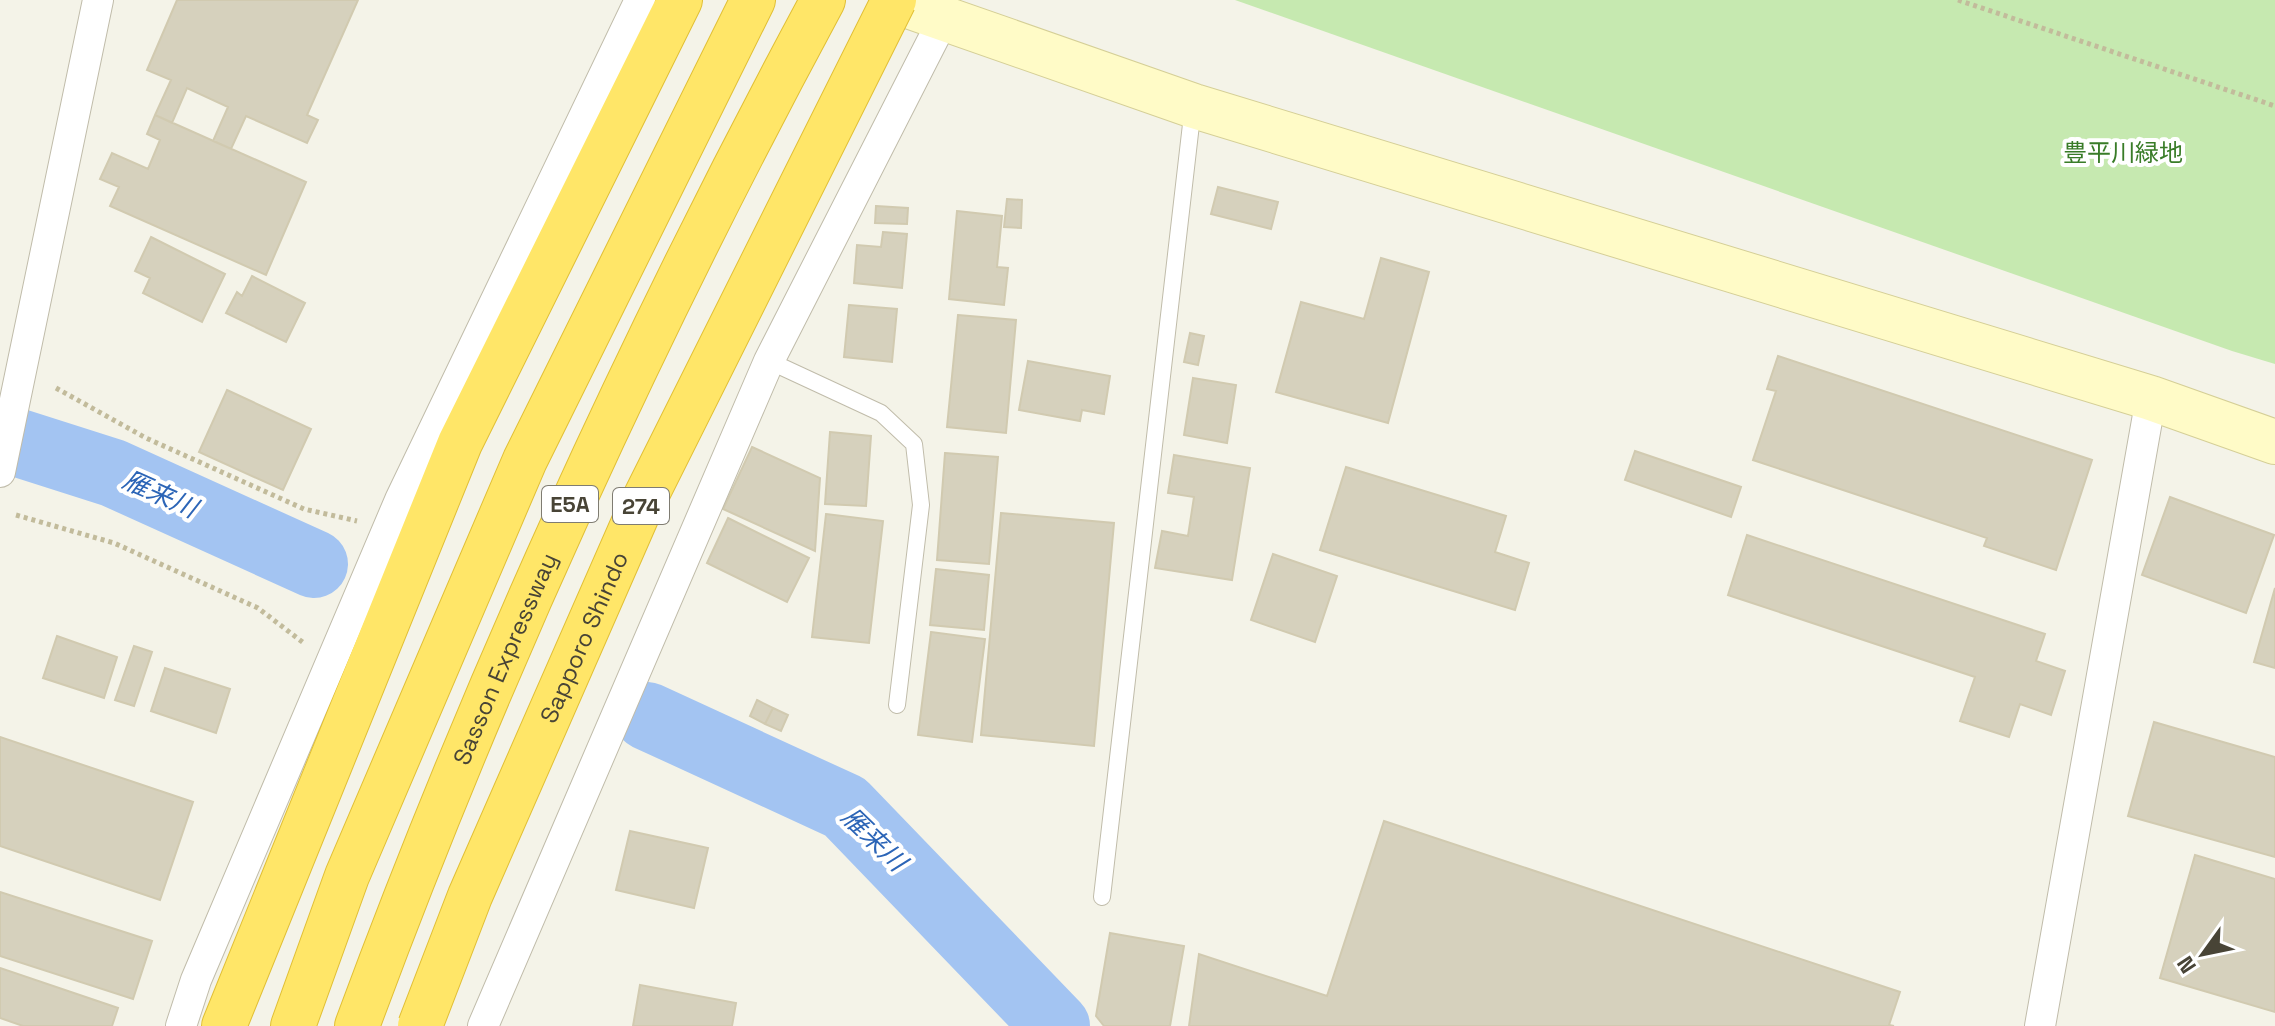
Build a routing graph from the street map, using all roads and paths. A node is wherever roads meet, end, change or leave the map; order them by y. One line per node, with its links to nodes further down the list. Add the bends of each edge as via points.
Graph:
1 (98, 0): 15 (street)
2 (640, 0): 17 (street)
3 (680, 0): 22 (highway, via 460,443)
4 (753, 0): 23 (highway, E5A, via 525,460 347,876)
5 (823, 0): 24 (highway, Sasson Expressway / E5A, via 657,318 579,484 409,885)
6 (892, 0): 8 (street); 25 (highway, Sapporo Shindo / 274, bridge, via 641,506 470,896)
7 (1958, 0): 10 (path)
8 (944, 18): 9 (street); 11 (street)
9 (1194, 106): 13 (street); 20 (lane)
10 (2275, 106)
11 (769, 361): 19 (lane, via 881,413 914,444 921,505); 26 (street)
12 (56, 388): 17 (path, via 146,438 304,509 350,518)
13 (2151, 398): 14 (street); 27 (street)
14 (2275, 442)
15 (0, 472)
16 (16, 515): 18 (path, via 114,543 258,608)
17 (386, 533): 18 (street)
18 (330, 664): 21 (street)
19 (897, 705)
20 (1102, 897)
21 (181, 1026)
22 (224, 1026)
23 (293, 1026)
24 (357, 1026)
25 (420, 1026)
26 (483, 1026)
27 (2040, 1026)

